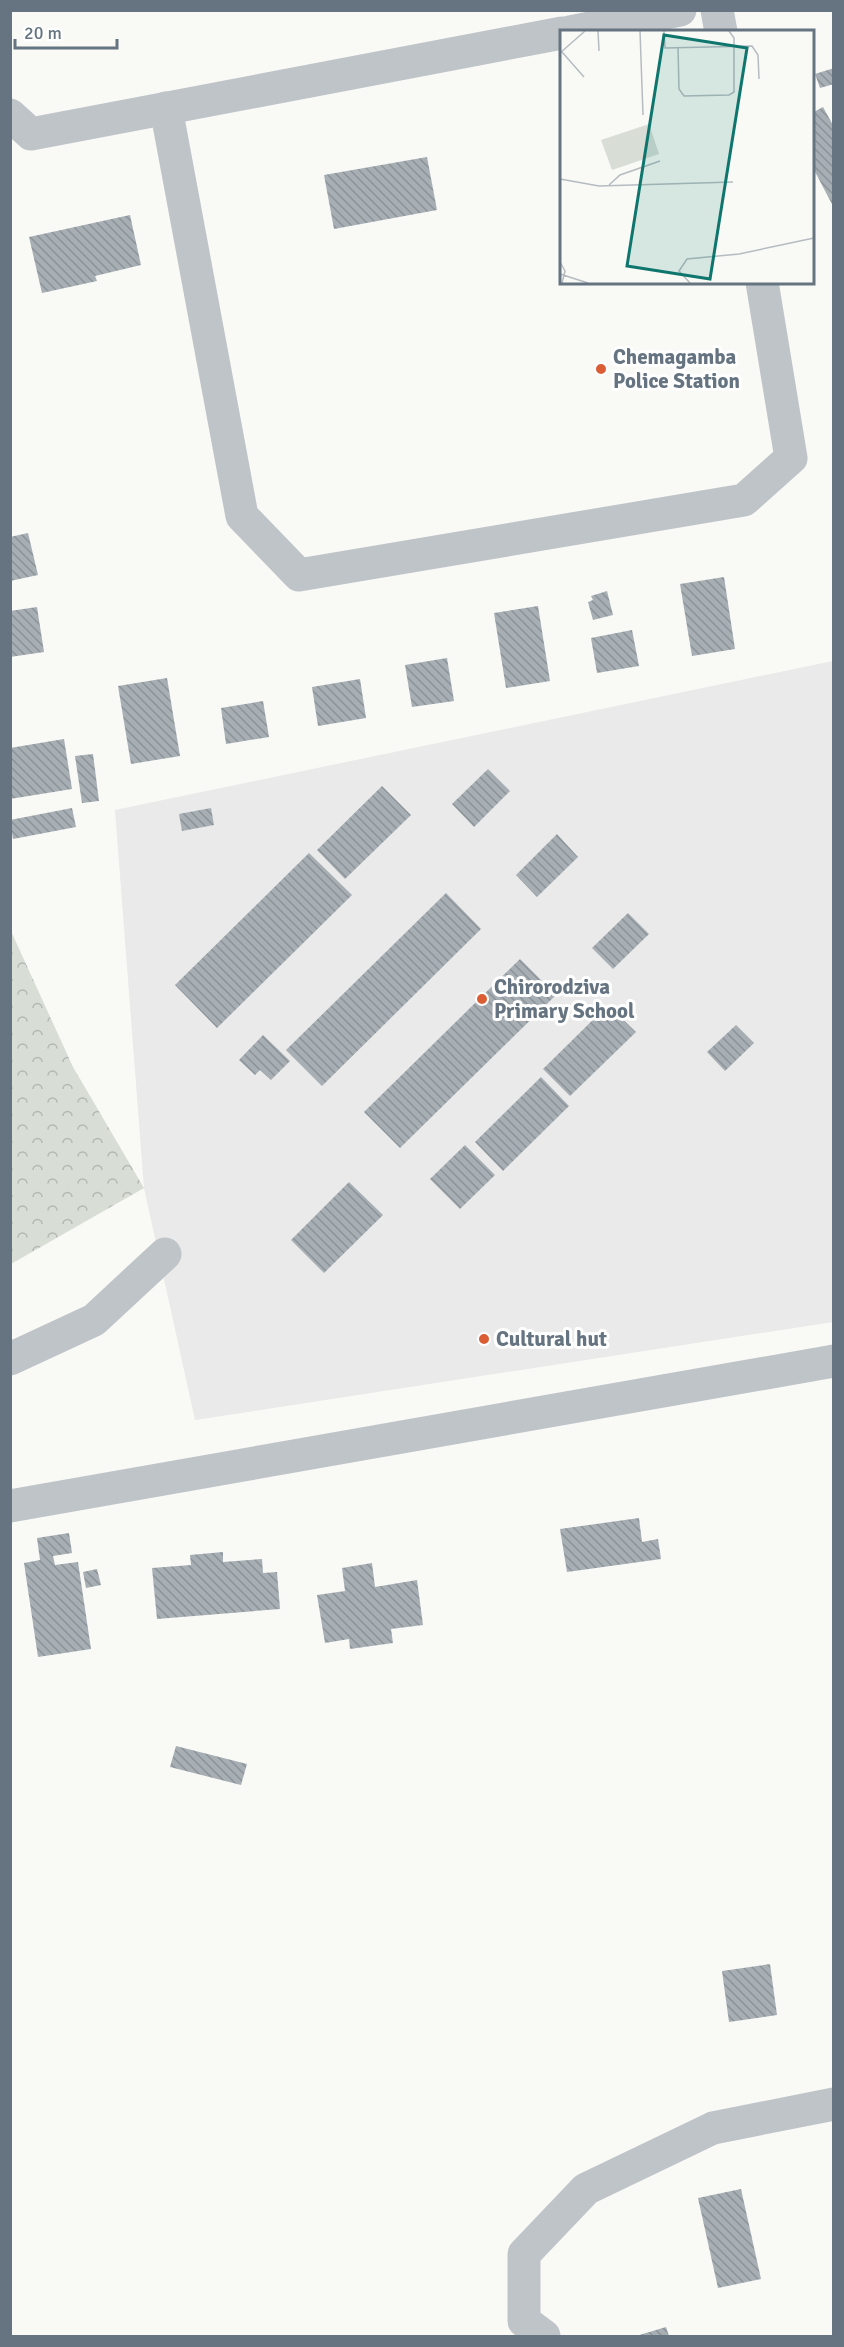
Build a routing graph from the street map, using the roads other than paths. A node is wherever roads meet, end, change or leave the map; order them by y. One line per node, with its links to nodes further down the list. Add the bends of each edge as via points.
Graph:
1 (680, 10): 3 (street)
2 (717, 10): 4 (street)
3 (580, 30)
4 (721, 30)
5 (560, 33): 6 (street)
6 (166, 108): 7 (street, via 31,134); 8 (street, via 242,516 299,574 744,500 791,458)
7 (10, 115)
8 (762, 284)
9 (165, 1254): 10 (street, via 94,1320)
10 (10, 1359)
11 (834, 1361): 12 (street)
12 (10, 1506)
13 (834, 2104): 14 (street, via 713,2128 586,2189 524,2254 524,2321)
14 (544, 2337)

